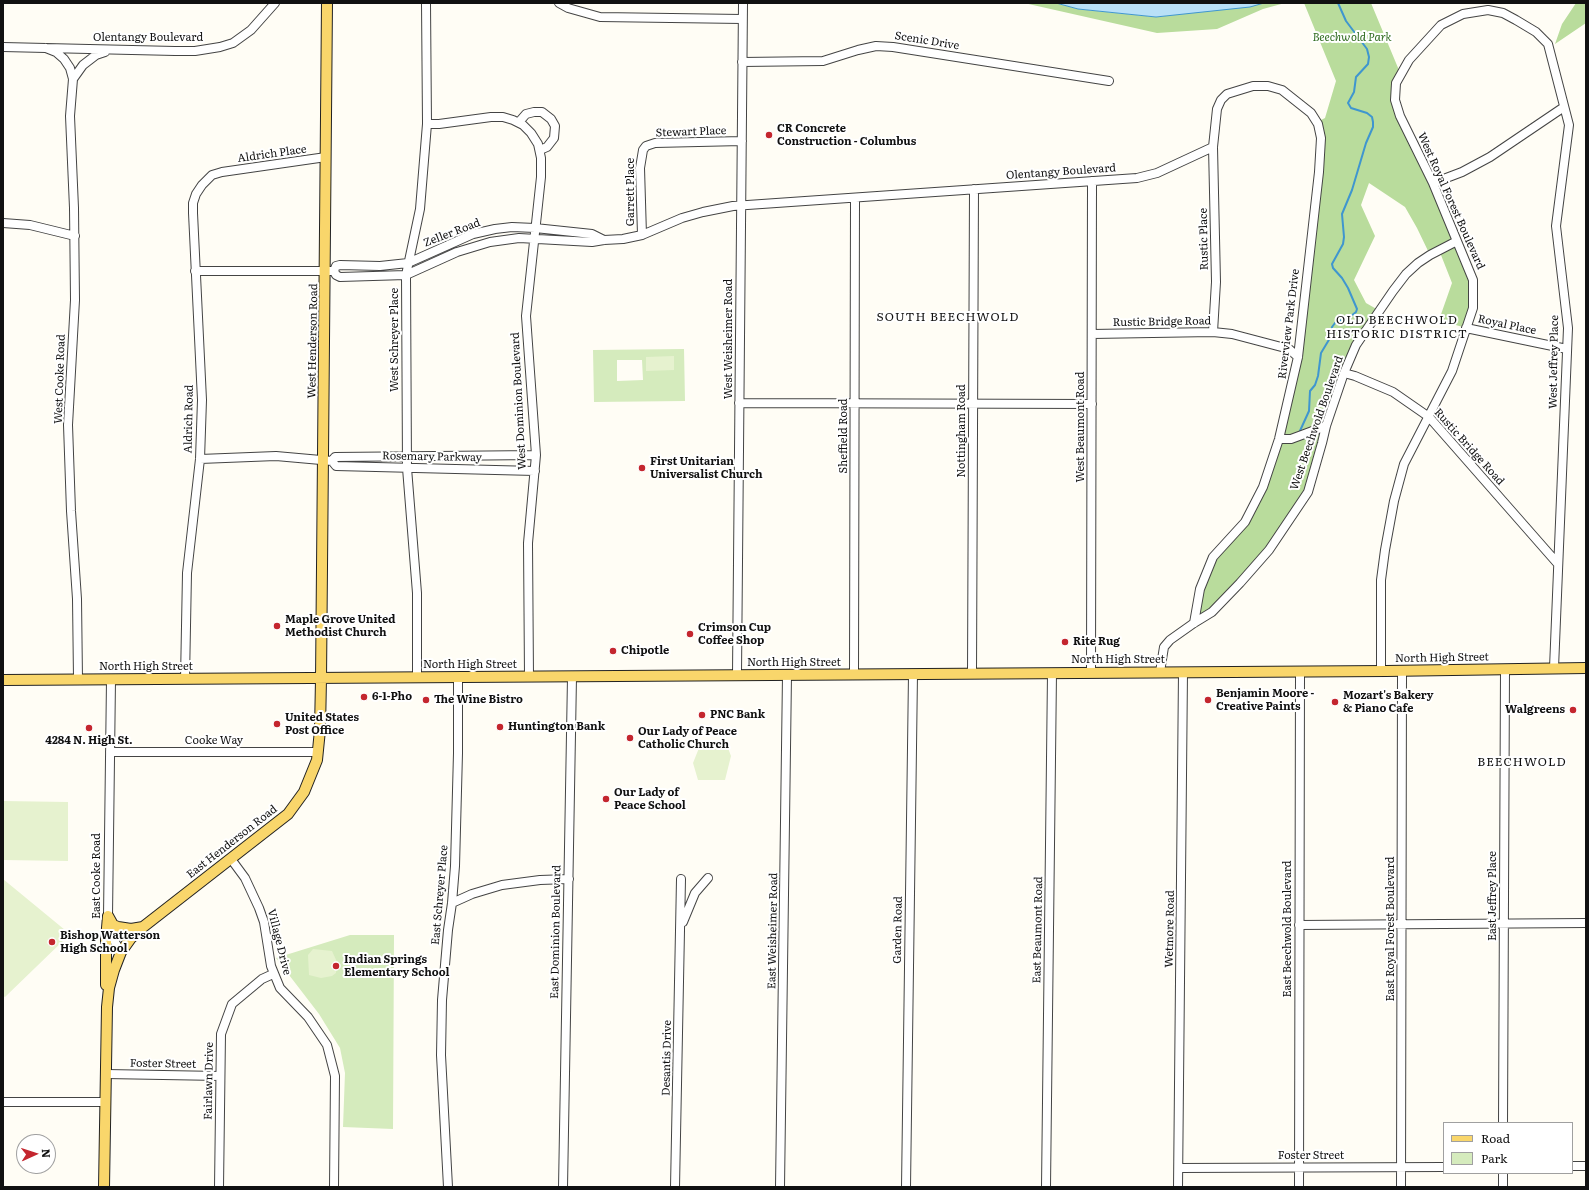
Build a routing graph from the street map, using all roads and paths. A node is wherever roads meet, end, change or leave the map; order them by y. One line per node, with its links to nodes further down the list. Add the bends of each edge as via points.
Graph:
1 (327, 3): 21 (main road, West Henderson Road)
2 (426, 3): 16 (street, West Schreyer Place)
3 (559, 3): 6 (street, via 600,17)
4 (742, 3): 6 (street, West Weisheimer Road)
5 (269, 5): 9 (street, Olentangy Boulevard, via 251,30 233,43 220,47 182,51)
6 (742, 19): 10 (street, West Weisheimer Road)
7 (3, 47): 8 (street, Olentangy Boulevard)
8 (46, 48): 9 (street, Olentangy Boulevard); 11 (street, West Cooke Road, via 56,52 64,60)
9 (112, 50): 11 (street, via 96,55 83,65)
10 (742, 62): 12 (street, Scenic Drive, via 823,61 876,46); 17 (street, West Weisheimer Road)
11 (73, 79): 31 (street, West Cooke Road, via 70,116)
12 (1109, 81)
13 (1564, 107): 14 (street, West Jeffrey Place, via 1548,44 1536,32 1503,13 1488,10 1463,14 1441,25 1409,60 1396,83 1395,100); 24 (street, via 1490,156 1462,172); 42 (street, West Jeffrey Place, via 1569,125 1556,226 1568,328)
14 (1398, 109): 24 (street, West Royal Forest Boulevard)
15 (519, 122): 16 (street, via 491,117); 19 (street, West Dominion Boulevard, via 531,133); 19 (street, via 530,112 538,111 554,122 555,134 550,144)
16 (427, 124): 35 (street, West Schreyer Place, via 420,209)
17 (742, 141): 20 (street, Stewart Place, via 655,143); 27 (street, West Weisheimer Road)
18 (1214, 146): 23 (street, Olentangy Boulevard, via 1149,176); 40 (street, Rustic Place, via 1216,282); 43 (street, Riverview Park Drive, via 1217,109 1221,100 1227,94 1253,86 1268,86 1282,90 1311,113 1318,124 1321,138 1319,172)
19 (540, 150): 29 (street, West Dominion Boulevard, via 542,165)
20 (643, 150): 30 (street, Garrett Place, via 640,168)
21 (326, 157): 22 (street, Aldrich Place); 37 (main road, West Henderson Road)
22 (222, 172): 36 (street, Aldrich Road, via 208,178 196,194 193,203)
23 (1092, 181): 25 (street, Olentangy Boulevard); 41 (street, West Beaumont Road)
24 (1433, 184): 34 (street, West Royal Forest Boulevard)
25 (974, 189): 26 (street, Olentangy Boulevard); 47 (street, Nottingham Road)
26 (855, 198): 27 (street, Olentangy Boulevard); 46 (street, Sheffield Road)
27 (741, 206): 30 (street, Zeller Road, via 726,207 682,218); 45 (street, West Weisheimer Road)
28 (3, 223): 31 (street, via 30,225)
29 (535, 228): 32 (street, West Dominion Boulevard); 33 (street, Zeller Road, via 592,234); 35 (street, Zeller Road, via 512,227 473,234)
30 (642, 235): 33 (street, Zeller Road)
31 (75, 236): 82 (street, West Cooke Road, via 76,300 68,425 77,600)
32 (534, 238): 33 (street, Zeller Road, via 592,242); 38 (street, Zeller Road, via 490,242 458,252); 52 (street, West Dominion Boulevard, via 526,316)
33 (604, 240)
34 (1457, 240): 39 (street, West Royal Forest Boulevard, via 1474,280 1473,308); 44 (street, West Beechwold Boulevard, via 1418,263 1406,274 1356,345)
35 (408, 263): 37 (street, Zeller Road, via 380,266 340,265); 38 (street, West Schreyer Place)
36 (195, 271): 37 (street, Zeller Road); 54 (street, Aldrich Road, via 202,400)
37 (330, 271): 38 (street, Zeller Road, via 340,277); 55 (main road, West Henderson Road)
38 (406, 275): 53 (street, West Schreyer Place)
39 (1466, 328): 42 (street, Royal Place); 49 (street, West Royal Forest Boulevard, via 1452,371)
40 (1213, 332): 41 (street, Rustic Bridge Road); 43 (street, Rustic Bridge Road, via 1232,334 1290,349)
41 (1092, 334): 48 (street, West Beaumont Road)
42 (1567, 349): 58 (street, West Jeffrey Place)
43 (1298, 357): 51 (street, Riverview Park Drive)
44 (1344, 373): 49 (street, Rustic Bridge Road, via 1393,392); 50 (street, West Beechwold Boulevard)
45 (739, 403): 46 (street); 73 (street, West Weisheimer Road)
46 (855, 403): 47 (street); 70 (street, Sheffield Road)
47 (973, 403): 48 (street); 72 (street, Nottingham Road)
48 (1092, 404): 69 (street, West Beaumont Road)
49 (1429, 417): 58 (street, Rustic Bridge Road); 63 (street, West Royal Forest Boulevard, via 1404,464 1386,543 1381,580)
50 (1326, 426): 51 (street, via 1291,440); 59 (street, West Beechwold Boulevard, via 1308,492 1277,539 1212,612)
51 (1279, 440): 59 (street, Riverview Park Drive, via 1263,487 1245,522 1213,557 1200,589)
52 (536, 455): 53 (street, Rosemary Parkway); 57 (street, West Dominion Boulevard)
53 (406, 456): 55 (street, Rosemary Parkway, via 335,457); 56 (street, West Schreyer Place)
54 (200, 459): 55 (street, Rosemary Parkway, via 276,456); 79 (street, Aldrich Road, via 187,573)
55 (328, 461): 56 (street, Rosemary Parkway, via 336,466); 80 (main road, West Henderson Road)
56 (407, 468): 57 (street, Rosemary Parkway); 78 (street, West Schreyer Place, via 417,593)
57 (535, 471): 76 (street, West Dominion Boulevard, via 528,543)
58 (1558, 564): 60 (street, West Jeffrey Place)
59 (1194, 623): 66 (street, West Beechwold Boulevard, via 1164,647)
60 (1554, 668): 61 (main road, North High Street); 62 (main road, North High Street)
61 (1586, 668)
62 (1505, 669): 64 (main road, North High Street); 93 (street, East Jeffrey Place)
63 (1381, 670): 64 (main road, North High Street); 65 (main road, North High Street)
64 (1402, 670): 94 (street, East Royal Forest Boulevard)
65 (1300, 671): 67 (main road, North High Street); 95 (street, East Beechwold Boulevard)
66 (1160, 672): 67 (main road, North High Street); 69 (main road, North High Street)
67 (1183, 672): 110 (street, Wetmore Road)
68 (1052, 673): 69 (main road, North High Street); 72 (main road, North High Street); 121 (street, East Beaumont Road)
69 (1091, 673)
70 (854, 674): 71 (main road, North High Street); 74 (main road, North High Street)
71 (913, 674): 72 (main road, North High Street); 120 (street, Garden Road)
72 (972, 674)
73 (737, 675): 74 (main road, North High Street); 77 (main road, North High Street)
74 (787, 675): 119 (street, East Weisheimer Road)
75 (458, 677): 76 (main road, North High Street); 78 (main road, North High Street); 90 (street, East Schreyer Place, via 457,813)
76 (529, 677): 77 (main road, North High Street)
77 (572, 677): 88 (street, East Dominion Boulevard)
78 (417, 678): 80 (main road, North High Street)
79 (185, 679): 80 (main road, North High Street); 83 (main road, North High Street)
80 (321, 679): 85 (main road, East Henderson Road)
81 (3, 680): 82 (main road, North High Street)
82 (78, 680): 83 (main road, North High Street)
83 (111, 680): 84 (street, East Cooke Road)
84 (110, 752): 85 (street, Cooke Way); 91 (street, East Cooke Road)
85 (318, 752): 86 (main road, East Henderson Road, via 310,780 296,804 275,825)
86 (231, 859): 96 (main road, East Henderson Road); 99 (street, Village Drive, via 245,878 259,908)
87 (708, 878): 97 (street, Desantis Drive, via 695,893)
88 (569, 879): 90 (street, via 502,885); 117 (street, East Dominion Boulevard)
89 (681, 879): 97 (street, Desantis Drive)
90 (452, 903): 116 (street, East Schreyer Place, via 442,1000 441,1055)
91 (108, 916): 96 (main road, via 113,925 118,927 131,930); 98 (street, East Cooke Road, via 110,934); 100 (main road)
92 (1586, 922): 93 (street)
93 (1504, 923): 94 (street); 105 (street, East Jeffrey Place)
94 (1402, 924): 95 (street); 108 (street, East Royal Forest Boulevard)
95 (1299, 925): 111 (street, East Beechwold Boulevard)
96 (143, 927): 98 (main road, East Henderson Road)
97 (680, 929): 118 (street, Desantis Drive)
98 (121, 952): 100 (main road, via 109,988)
99 (273, 974): 102 (street, Fairlawn Drive, via 262,979 232,1004 221,1034); 115 (street, Village Drive, via 280,988 308,1017 327,1045 334,1076)
100 (107, 1007): 101 (main road)
101 (106, 1074): 102 (street, Foster Street); 104 (main road)
102 (220, 1076): 114 (street, Fairlawn Drive)
103 (3, 1102): 104 (street)
104 (105, 1102): 113 (main road)
105 (1503, 1122)
106 (1573, 1166): 107 (street)
107 (1586, 1166)
108 (1401, 1167): 109 (street, Foster Street); 111 (street, Foster Street); 124 (street, East Royal Forest Boulevard)
109 (1443, 1167)
110 (1178, 1168): 111 (street, Foster Street); 122 (street, Wetmore Road)
111 (1299, 1168): 123 (street, East Beechwold Boulevard)
112 (1503, 1174): 125 (street)
113 (104, 1187)
114 (219, 1187)
115 (334, 1187)
116 (448, 1187)
117 (563, 1187)
118 (675, 1187)
119 (780, 1187)
120 (906, 1187)
121 (1046, 1187)
122 (1178, 1187)
123 (1299, 1187)
124 (1401, 1187)
125 (1503, 1187)

